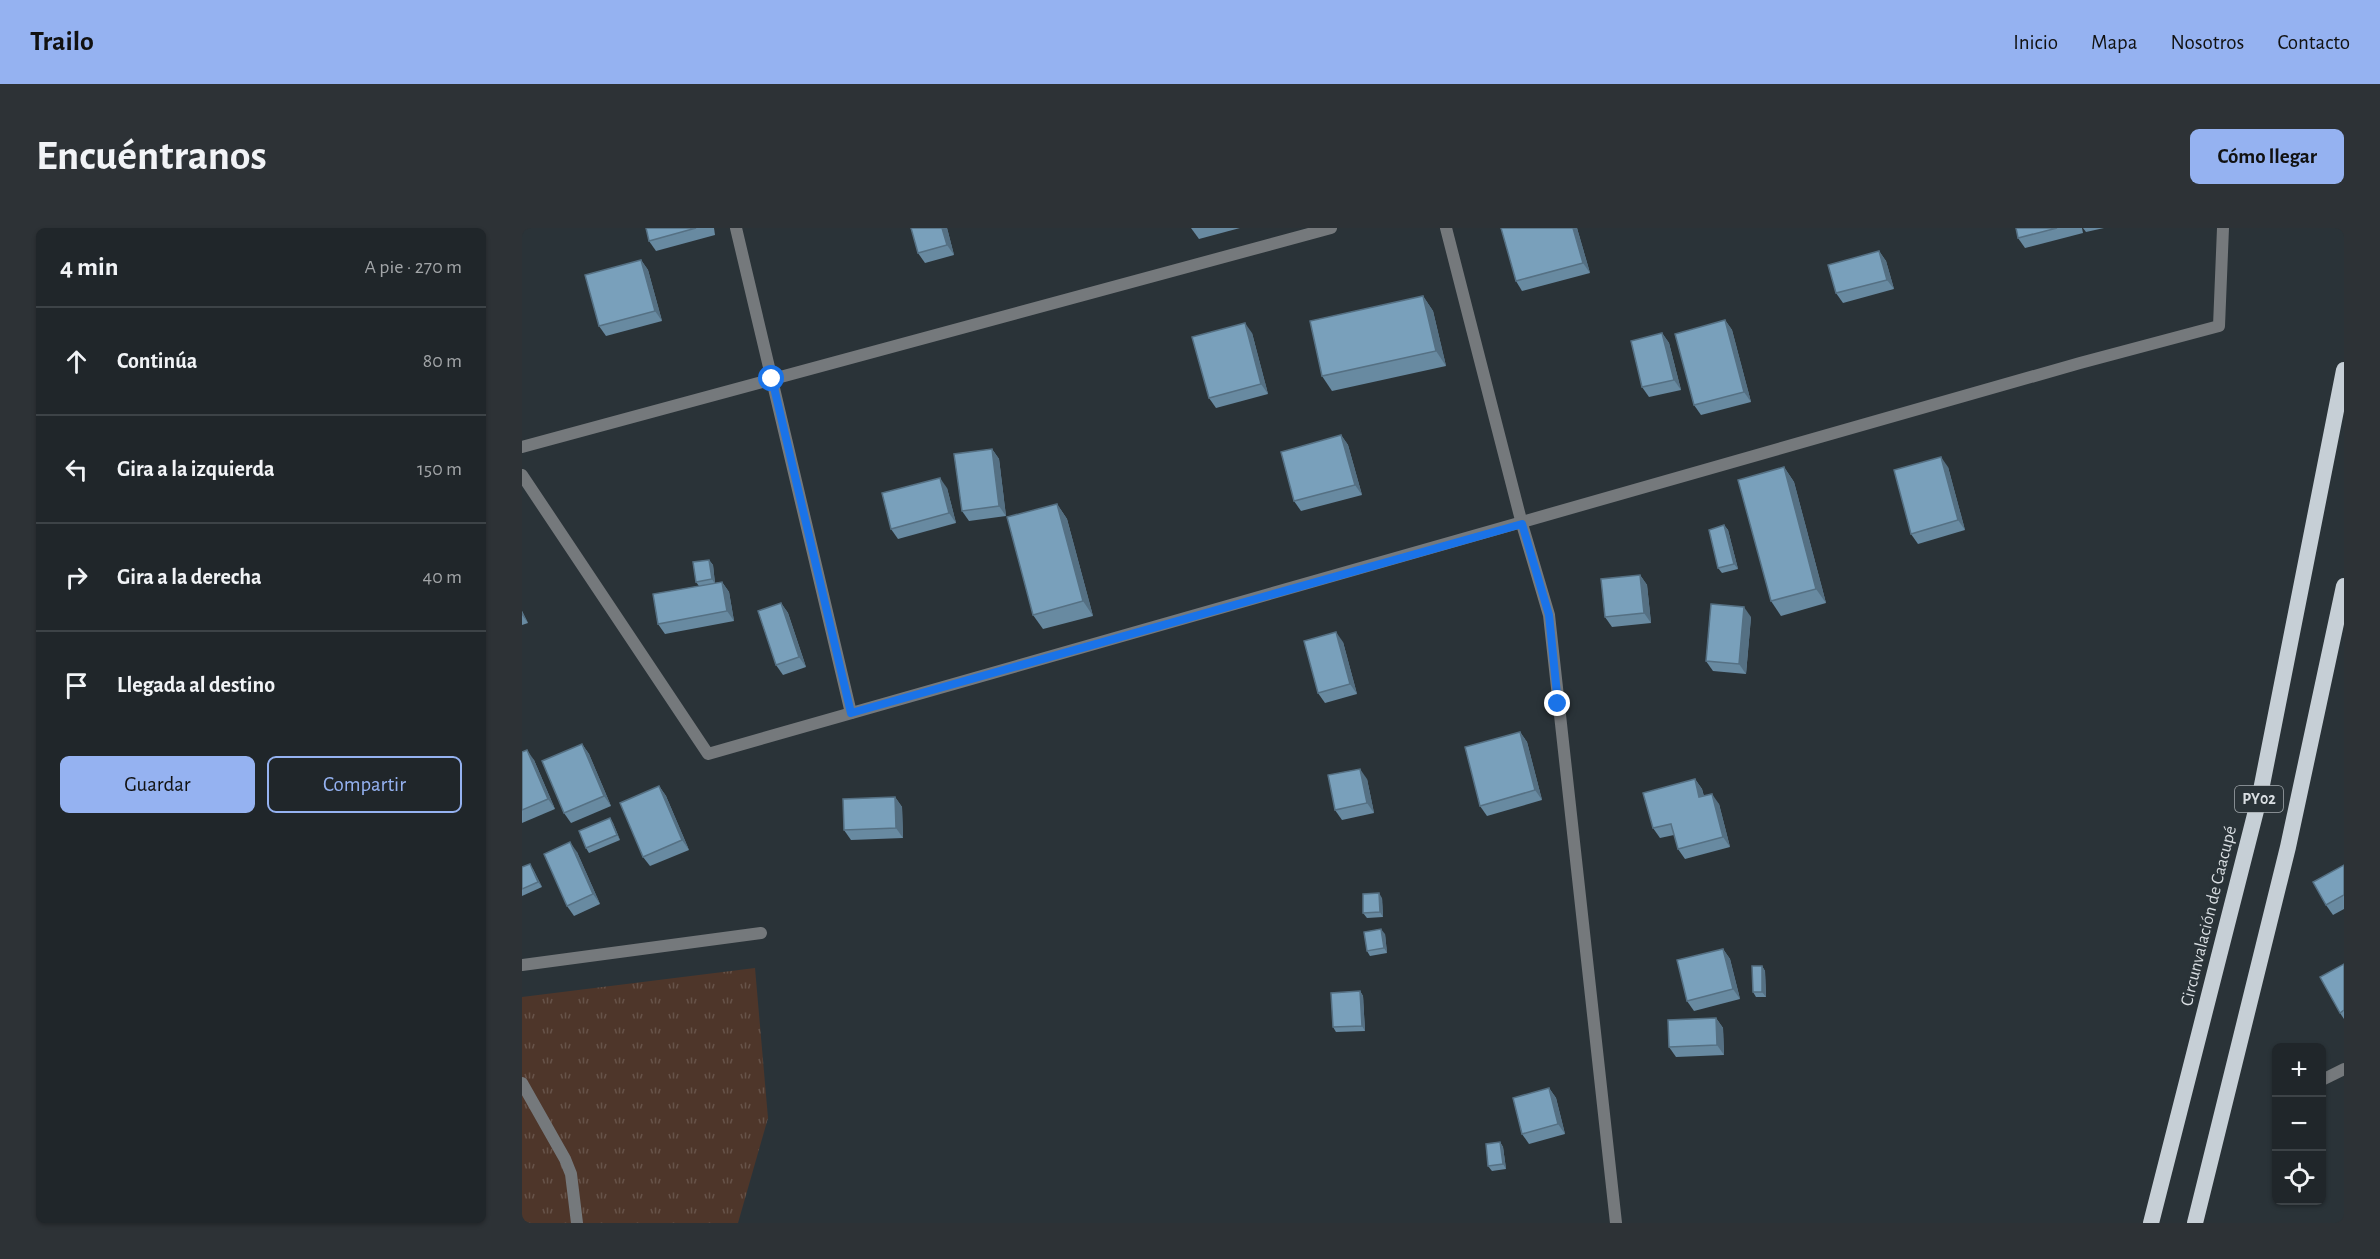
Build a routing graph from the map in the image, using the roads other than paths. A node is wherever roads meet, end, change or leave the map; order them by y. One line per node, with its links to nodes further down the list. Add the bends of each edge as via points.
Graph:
1 (736, 228): 6 (street)
2 (1331, 228): 6 (street)
3 (1446, 228): 9 (street)
4 (2223, 228): 9 (street, via 2219,326)
5 (2344, 370): 19 (highway, Circunvalación de Caacupé / PY02, via 2260,795)
6 (772, 379): 7 (street); 11 (street)
7 (522, 447)
8 (522, 475): 11 (street, via 708,754)
9 (1522, 524): 11 (street); 18 (street, via 1549,615)
10 (2344, 586): 20 (highway, PY02, via 2288,847)
11 (851, 713)
12 (761, 933): 13 (street)
13 (522, 965)
14 (2344, 1069): 15 (street)
15 (2326, 1078)
16 (522, 1083): 17 (street, via 565,1159)
17 (576, 1223)
18 (1616, 1223)
19 (2151, 1223)
20 (2195, 1223)

